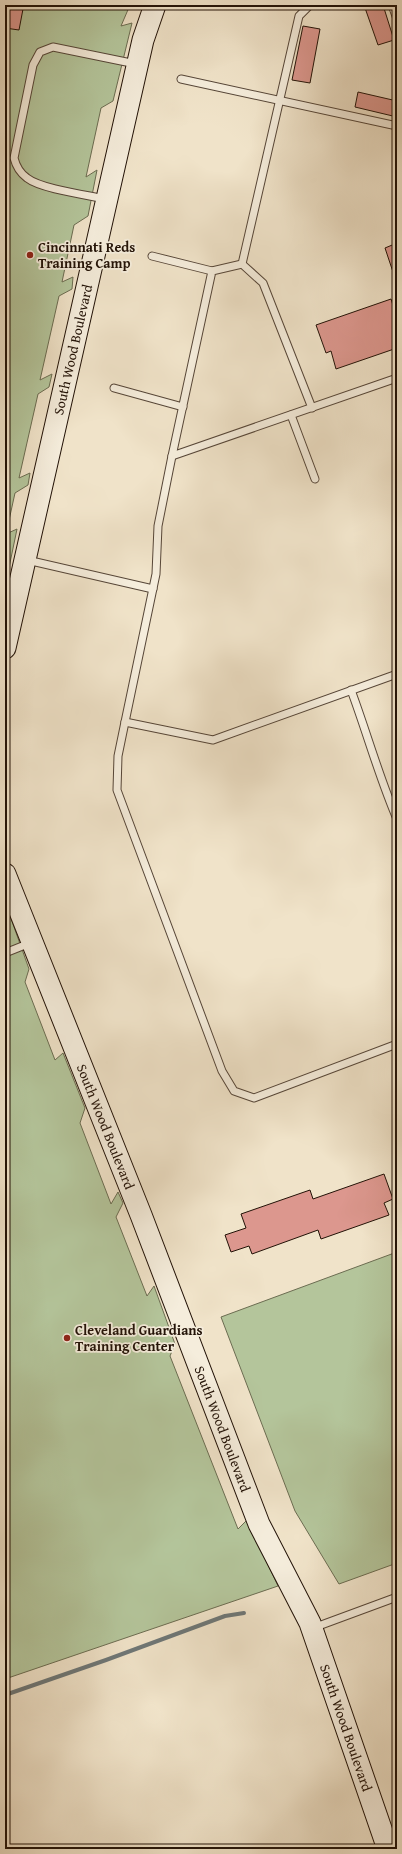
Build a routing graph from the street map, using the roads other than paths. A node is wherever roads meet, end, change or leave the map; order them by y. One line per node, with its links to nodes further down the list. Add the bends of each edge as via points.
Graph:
1 (154, 5): 5 (street, South Wood Boulevard)
2 (310, 5): 7 (lane, via 299,16)
3 (392, 5): 4 (lane)
4 (397, 19)
5 (138, 64): 9 (street, South Wood Boulevard); 9 (lane, via 53,47 40,52 33,65 14,158 16,167 27,179)
6 (181, 79): 7 (lane)
7 (280, 100): 8 (lane); 11 (lane)
8 (397, 126)
9 (107, 200): 20 (street, South Wood Boulevard)
10 (152, 256): 12 (lane)
11 (242, 264): 12 (lane); 16 (lane, via 263,283)
12 (212, 271): 15 (lane)
13 (397, 378): 16 (lane)
14 (114, 388): 15 (lane)
15 (183, 407): 18 (lane)
16 (312, 408): 17 (lane)
17 (291, 415): 18 (lane); 19 (lane)
18 (172, 456): 21 (lane, via 158,526)
19 (315, 479)
20 (25, 559): 21 (lane); 22 (street, South Wood Boulevard)
21 (153, 588): 25 (lane)
22 (5, 648)
23 (397, 674): 24 (lane)
24 (351, 690): 25 (lane, via 213,740); 26 (lane, via 386,795)
25 (124, 722): 30 (lane, via 118,756 117,790 222,1071 234,1091 254,1098)
26 (397, 819)
27 (5, 874): 28 (street, South Wood Boulevard)
28 (32, 942): 29 (lane); 32 (street, South Wood Boulevard, via 141,1215 259,1524)
29 (5, 954)
30 (397, 1044)
31 (397, 1597): 32 (lane)
32 (312, 1628): 33 (street, South Wood Boulevard)
33 (388, 1849)

